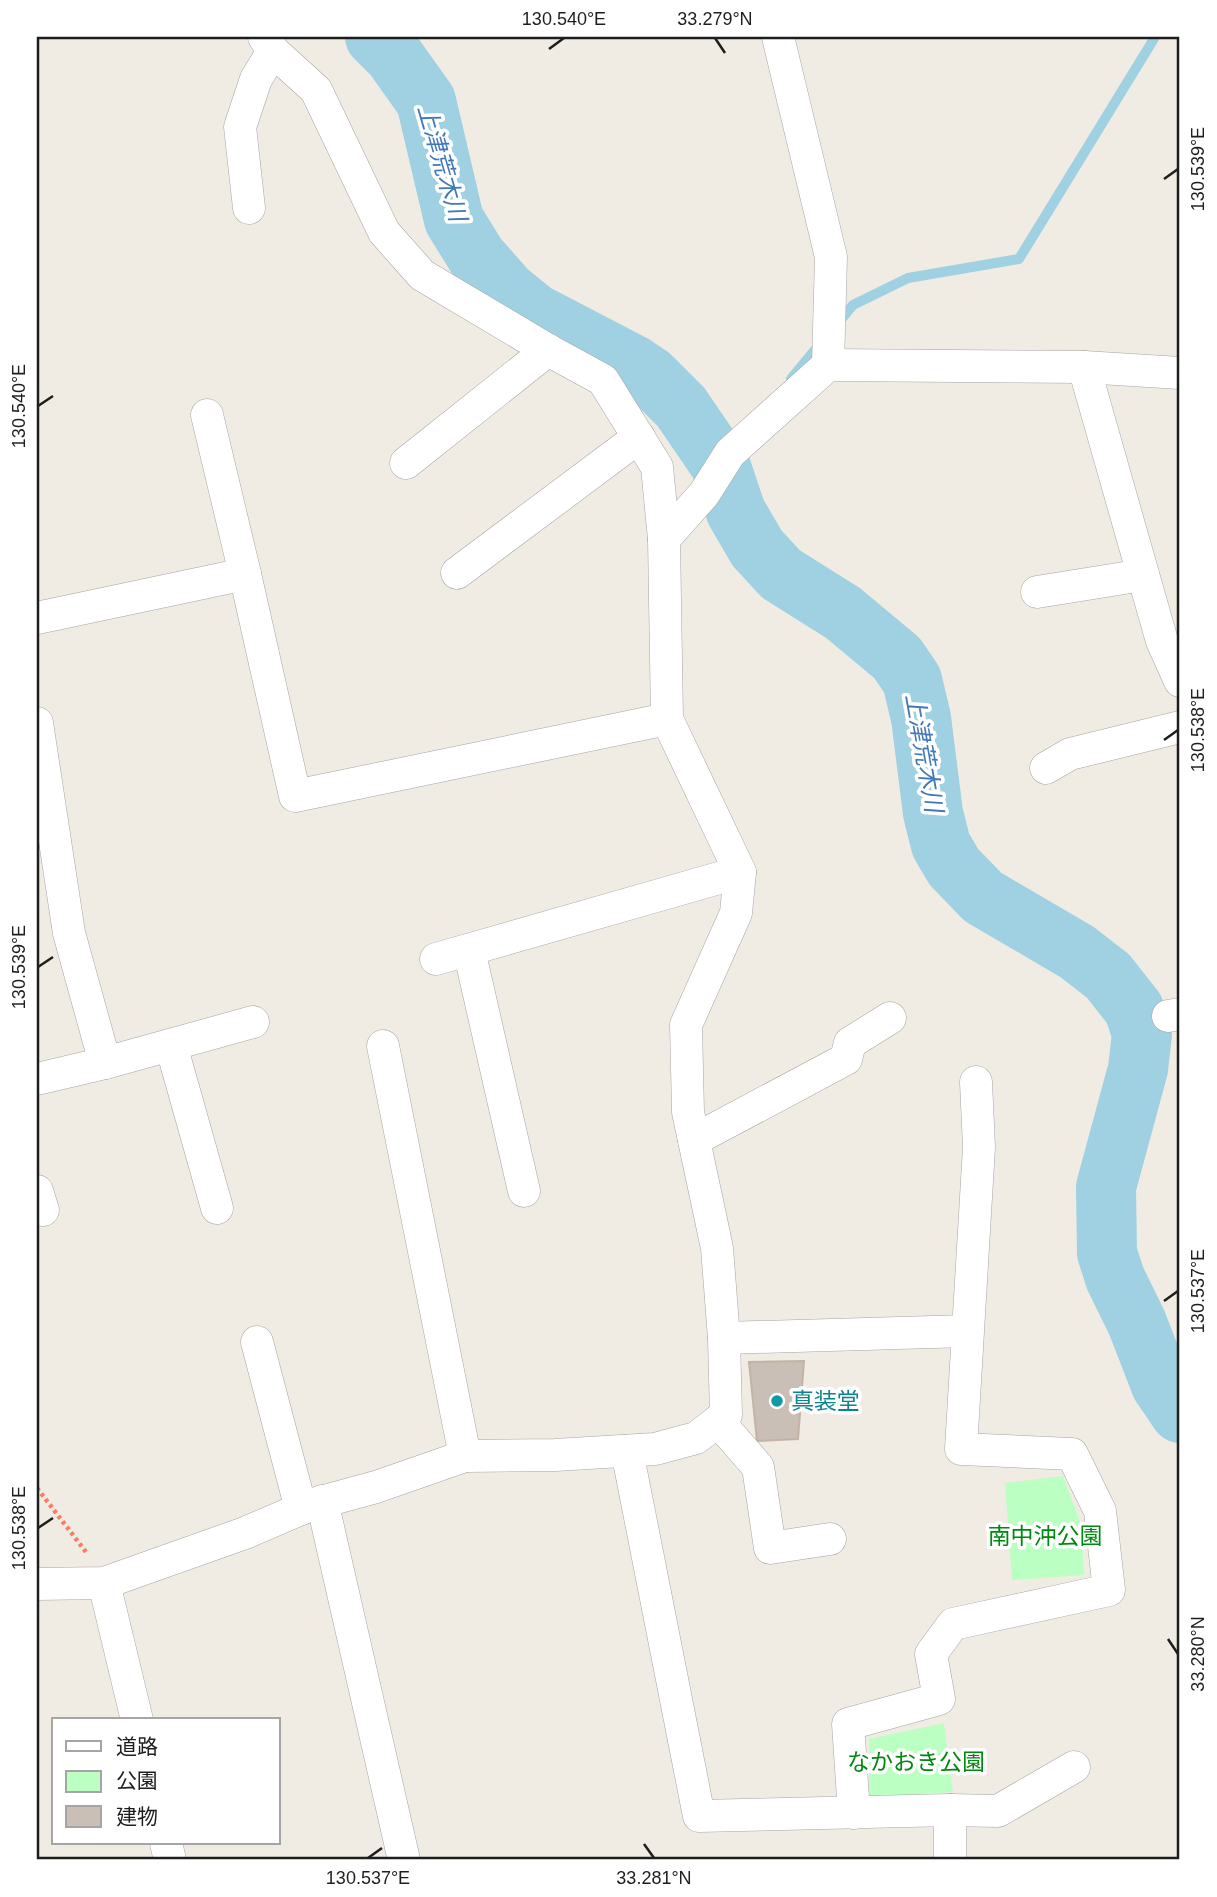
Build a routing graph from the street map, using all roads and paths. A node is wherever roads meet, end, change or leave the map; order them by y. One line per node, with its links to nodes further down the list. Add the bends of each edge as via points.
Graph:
1 (778, 37): 5 (street, via 831,257)
2 (269, 44): 3 (street, via 240,127); 4 (street, via 316,90 384,232 422,275)
3 (249, 208)
4 (548, 350): 9 (street, via 603,380); 10 (street)
5 (828, 365): 6 (street); 11 (street, via 730,453 704,494)
6 (1084, 367): 7 (street); 14 (street)
7 (1180, 373)
8 (207, 415): 13 (street)
9 (639, 438): 11 (street, via 657,467); 12 (street)
10 (406, 463)
11 (664, 539): 18 (street)
12 (457, 573)
13 (245, 574): 16 (street); 18 (street, via 295,796)
14 (1143, 575): 15 (street); 17 (street, via 1162,641)
15 (1037, 592)
16 (37, 618)
17 (1180, 681)
18 (667, 719): 22 (street)
19 (37, 723): 29 (street, via 69,933)
20 (1180, 727): 21 (street, via 1070,754)
21 (1046, 768)
22 (740, 872): 23 (street); 32 (street, via 736,913 686,1026 688,1112)
23 (469, 950): 24 (street); 33 (street)
24 (436, 959)
25 (890, 1018): 32 (street, via 850,1043 846,1059)
26 (253, 1022): 27 (street)
27 (171, 1045): 29 (street); 34 (street)
28 (383, 1046): 40 (street)
29 (105, 1063): 30 (street)
30 (37, 1079)
31 (976, 1082): 35 (street, via 979,1147)
32 (694, 1140): 36 (street, via 717,1248)
33 (524, 1191)
34 (217, 1208)
35 (967, 1331): 36 (street); 49 (street, via 961,1449 1072,1454 1100,1511 1109,1590 953,1624 931,1654 939,1699 848,1724)
36 (724, 1338): 38 (street, via 726,1415)
37 (257, 1342): 42 (street)
38 (718, 1421): 39 (street, via 696,1438); 43 (street, via 758,1467 771,1548)
39 (627, 1451): 40 (street); 49 (street, via 699,1816)
40 (465, 1456): 42 (street)
41 (37, 1488): 44 (path, via 85,1549)
42 (311, 1505): 44 (street); 50 (street)
43 (830, 1539)
44 (104, 1583): 45 (street); 46 (street)
45 (37, 1584)
46 (137, 1718)
47 (1074, 1767): 48 (street, via 998,1811)
48 (950, 1810): 49 (street); 51 (street)
49 (854, 1813)
50 (404, 1860)
51 (950, 1860)

